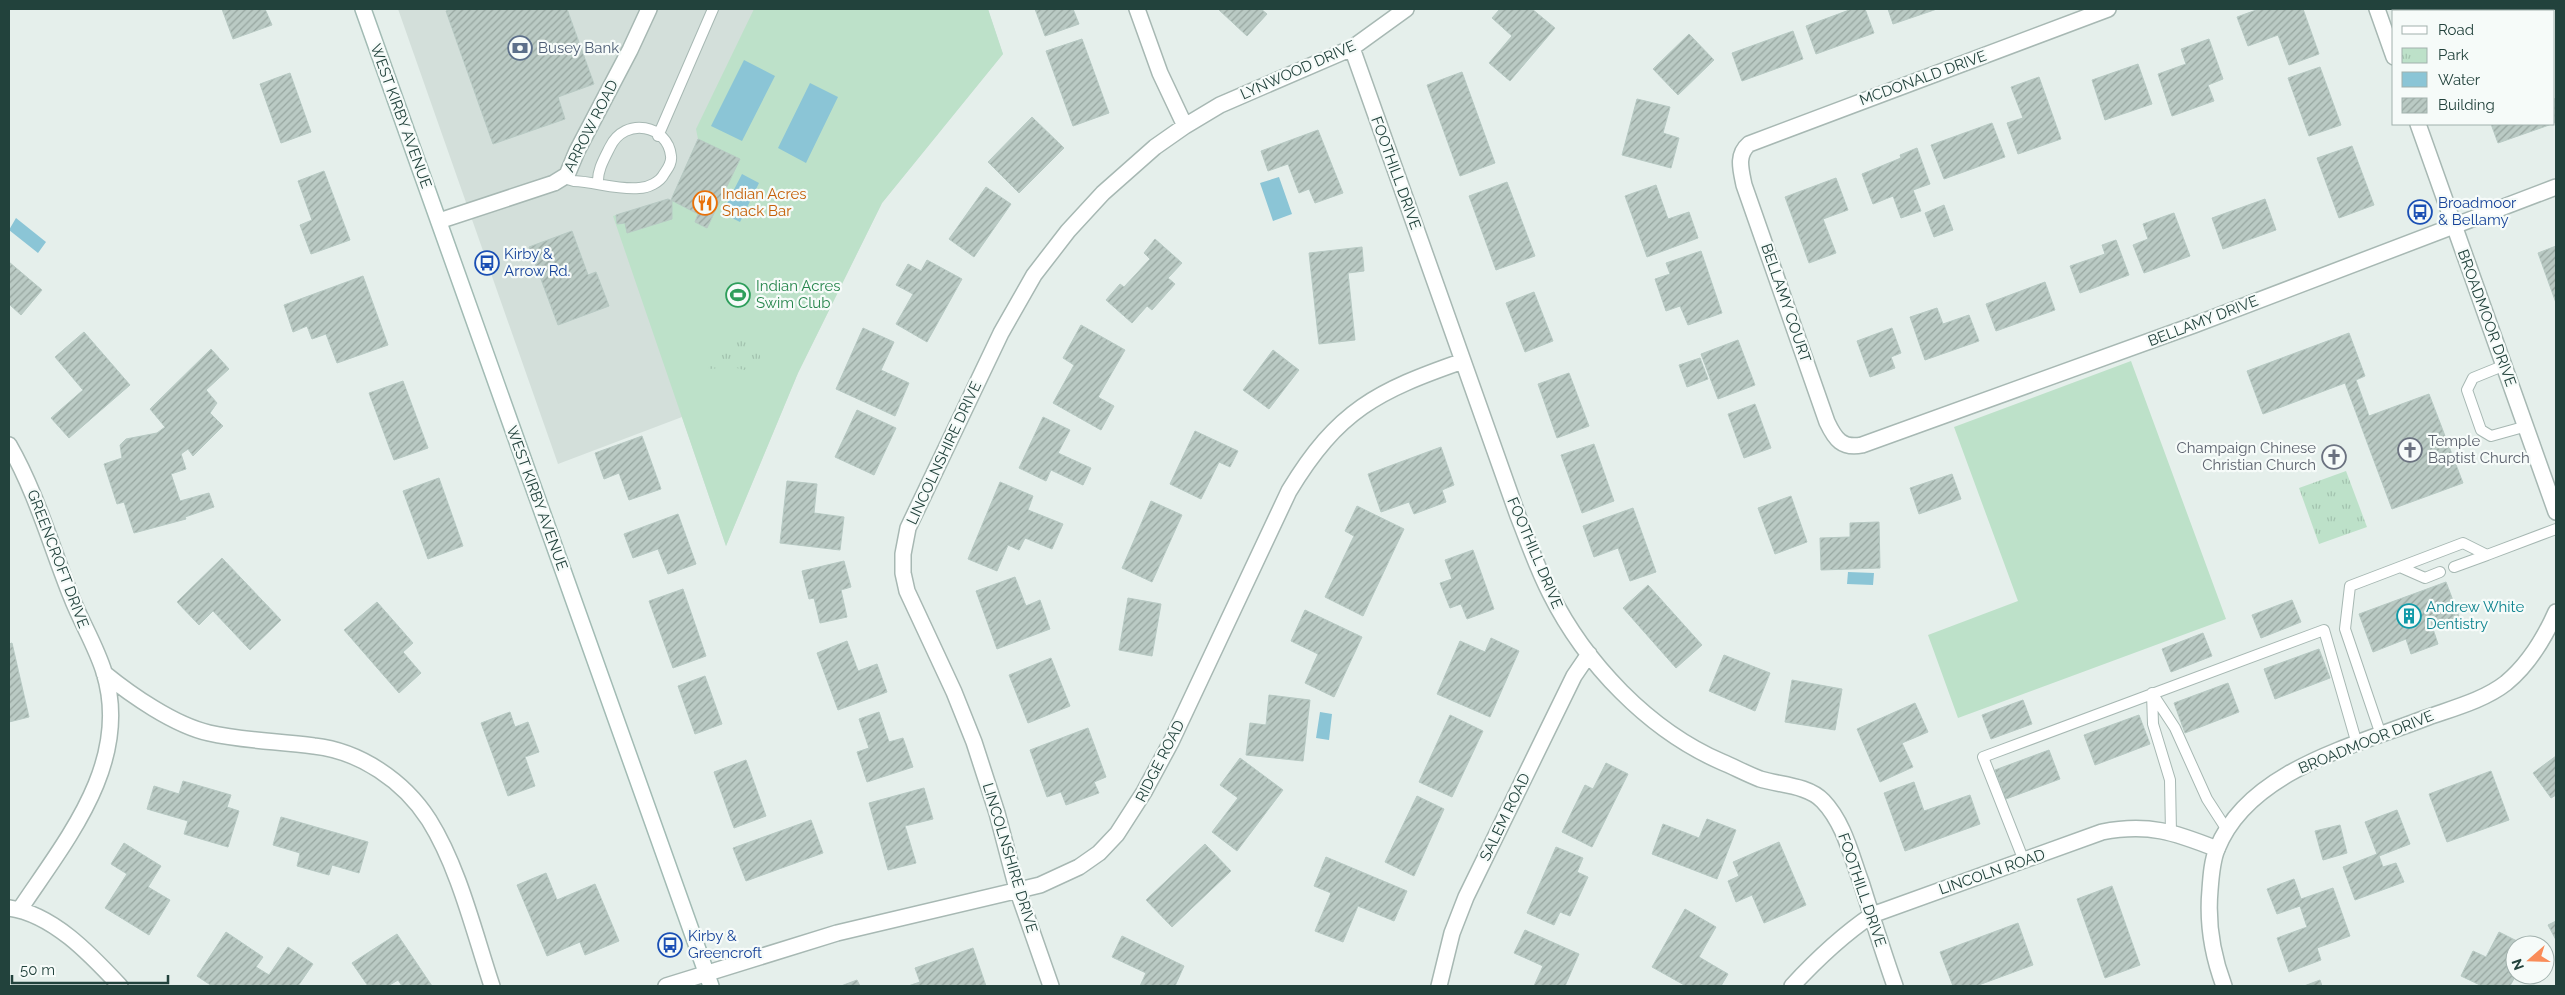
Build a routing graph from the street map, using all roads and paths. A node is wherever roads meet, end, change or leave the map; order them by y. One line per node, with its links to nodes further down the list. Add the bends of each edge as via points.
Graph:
1 (363, 9): 17 (street, WEST KIRBY AVENUE)
2 (649, 9): 14 (street, ARROW ROAD)
3 (713, 9): 12 (lane)
4 (1137, 9): 11 (street, via 1160,73)
5 (1406, 9): 8 (street, LYNWOOD DRIVE)
6 (2108, 9): 13 (street, MCDONALD DRIVE, via 1821,115 1749,144)
7 (2376, 9): 9 (street)
8 (1352, 48): 11 (street, LYNWOOD DRIVE, via 1220,105); 19 (street, FOOTHILL DRIVE)
9 (2392, 52)
10 (2418, 125): 18 (street, BROADMOOR DRIVE)
11 (1185, 126): 40 (street, LINCOLNSHIRE DRIVE, via 1155,147 1103,193 1034,275 1001,333 908,528 902,554 907,591 974,742)
12 (658, 136): 15 (lane, via 644,127 620,133 607,153); 15 (lane, via 666,143 671,163 663,177 653,185 639,188)
13 (1741, 153): 23 (street, BELLAMY COURT, via 1744,185 1828,422 1834,437)
14 (564, 178): 15 (lane); 17 (street, ARROW ROAD)
15 (598, 183)
16 (2556, 187): 18 (street, BELLAMY DRIVE)
17 (439, 222): 43 (street, WEST KIRBY AVENUE)
18 (2454, 225): 20 (street, BROADMOOR DRIVE); 23 (street, BELLAMY DRIVE, via 2143,344 1862,445)
19 (1463, 361): 31 (street, FOOTHILL DRIVE, via 1518,516 1549,591 1564,620); 40 (street, RIDGE ROAD, via 1382,393 1348,416 1327,436 1289,490 1171,742 1130,816 1099,853 1079,867 1040,885)
20 (2504, 365): 21 (street, BROADMOOR DRIVE); 21 (lane, via 2473,378 2467,390 2481,430 2490,436)
21 (2527, 426): 24 (street, BROADMOOR DRIVE)
22 (9, 446): 32 (street, GREENCROFT DRIVE, via 32,490 71,596)
23 (1847, 446)
24 (2556, 512)
25 (2556, 529): 26 (lane)
26 (2487, 555): 27 (lane, via 2463,542); 28 (lane)
27 (2400, 567): 29 (lane, via 2425,578); 34 (lane, via 2350,586 2345,629)
28 (2454, 567)
29 (2440, 572)
30 (2556, 612): 34 (street, BROADMOOR DRIVE, via 2533,654 2506,683 2476,699)
31 (1589, 654): 42 (street, FOOTHILL DRIVE, via 1642,710 1678,738 1759,778 1805,790 1822,799 1846,840); 48 (street, SALEM ROAD, via 1574,676 1466,897 1452,933)
32 (104, 672): 41 (street, GREENCROFT DRIVE, via 110,699 110,721 104,761 93,797 78,824); 45 (street, GREENCROFT DRIVE, via 131,696 207,733 316,746 368,762 387,776 428,818 448,856)
33 (2152, 693): 35 (lane, via 2324,630); 36 (lane, via 2175,728 2207,800); 37 (lane, via 2153,724 2170,780); 39 (lane, via 1983,757)
34 (2381, 735): 35 (street, BROADMOOR DRIVE)
35 (2357, 744): 36 (street, BROADMOOR DRIVE, via 2316,760 2266,788)
36 (2227, 830): 38 (street, BROADMOOR DRIVE)
37 (2171, 833): 38 (street, LINCOLN ROAD); 39 (street, LINCOLN ROAD, via 2140,827 2102,832)
38 (2217, 849): 51 (street, BROADMOOR DRIVE, via 2208,913 2210,934)
39 (2024, 861): 42 (street, LINCOLN ROAD)
40 (1017, 888): 43 (street, RIDGE ROAD, via 837,933); 47 (street, LINCOLNSHIRE DRIVE)
41 (14, 909): 44 (street, GREENCROFT DRIVE, via 48,923 68,936)
42 (1872, 915): 49 (street, LINCOLN ROAD, via 1819,956); 50 (street, FOOTHILL DRIVE)
43 (709, 980): 46 (street)
44 (120, 986)
45 (492, 986)
46 (666, 986)
47 (1051, 986)
48 (1439, 986)
49 (1792, 986)
50 (1896, 986)
51 (2224, 986)

